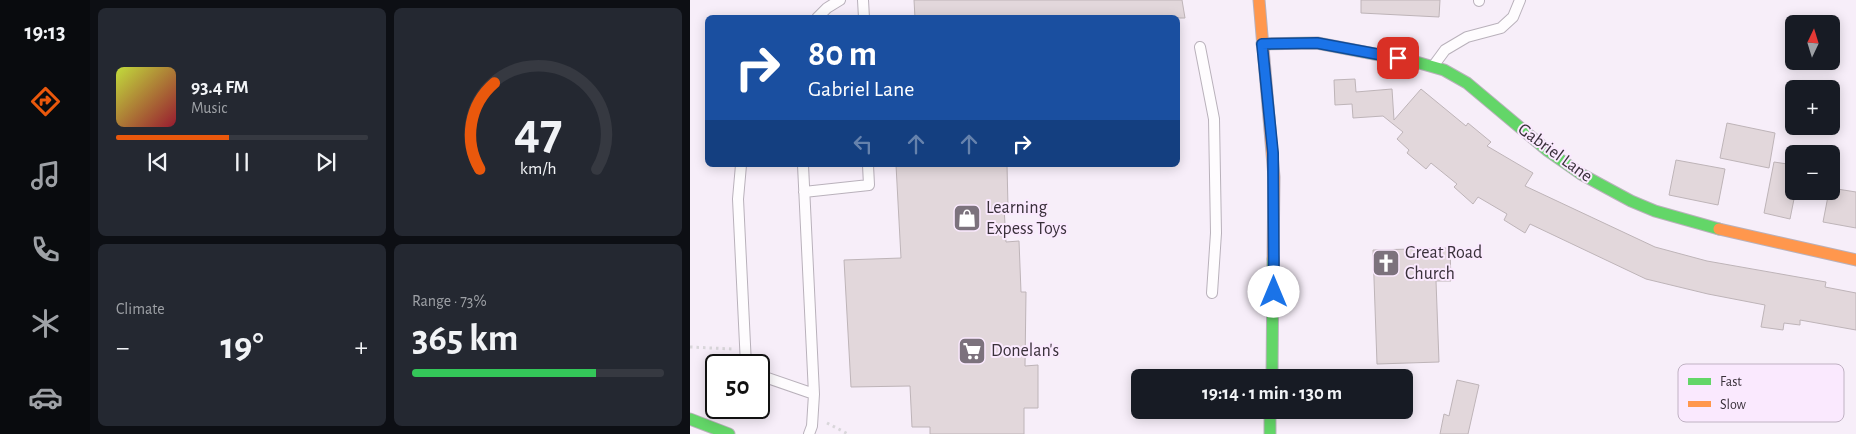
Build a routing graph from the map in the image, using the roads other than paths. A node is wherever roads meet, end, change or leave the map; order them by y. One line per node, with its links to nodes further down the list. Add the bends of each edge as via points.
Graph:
1 (840, 0): 5 (lane)
2 (863, 0): 6 (lane)
3 (1259, 0): 7 (street)
4 (1520, 0): 9 (lane, via 1513,17 1501,28 1467,37 1445,50)
5 (819, 15)
6 (864, 15)
7 (1262, 44): 9 (street, Gabriel Lane, via 1317,43); 17 (street, via 1274,176)
8 (1200, 47): 15 (lane, via 1214,119 1216,234)
9 (1433, 66): 14 (street, Gabriel Lane, via 1467,83 1556,157 1631,201 1700,226)
10 (741, 167): 16 (lane, via 738,199)
11 (803, 167): 13 (lane)
12 (868, 167): 13 (lane, via 869,185)
13 (804, 192): 19 (lane)
14 (1856, 260)
15 (1212, 293)
16 (745, 354)
17 (1272, 369)
18 (770, 379): 19 (lane)
19 (814, 394): 23 (lane)
20 (1270, 419): 24 (street)
21 (690, 420): 22 (street)
22 (729, 434)
23 (809, 434)
24 (1270, 434)

